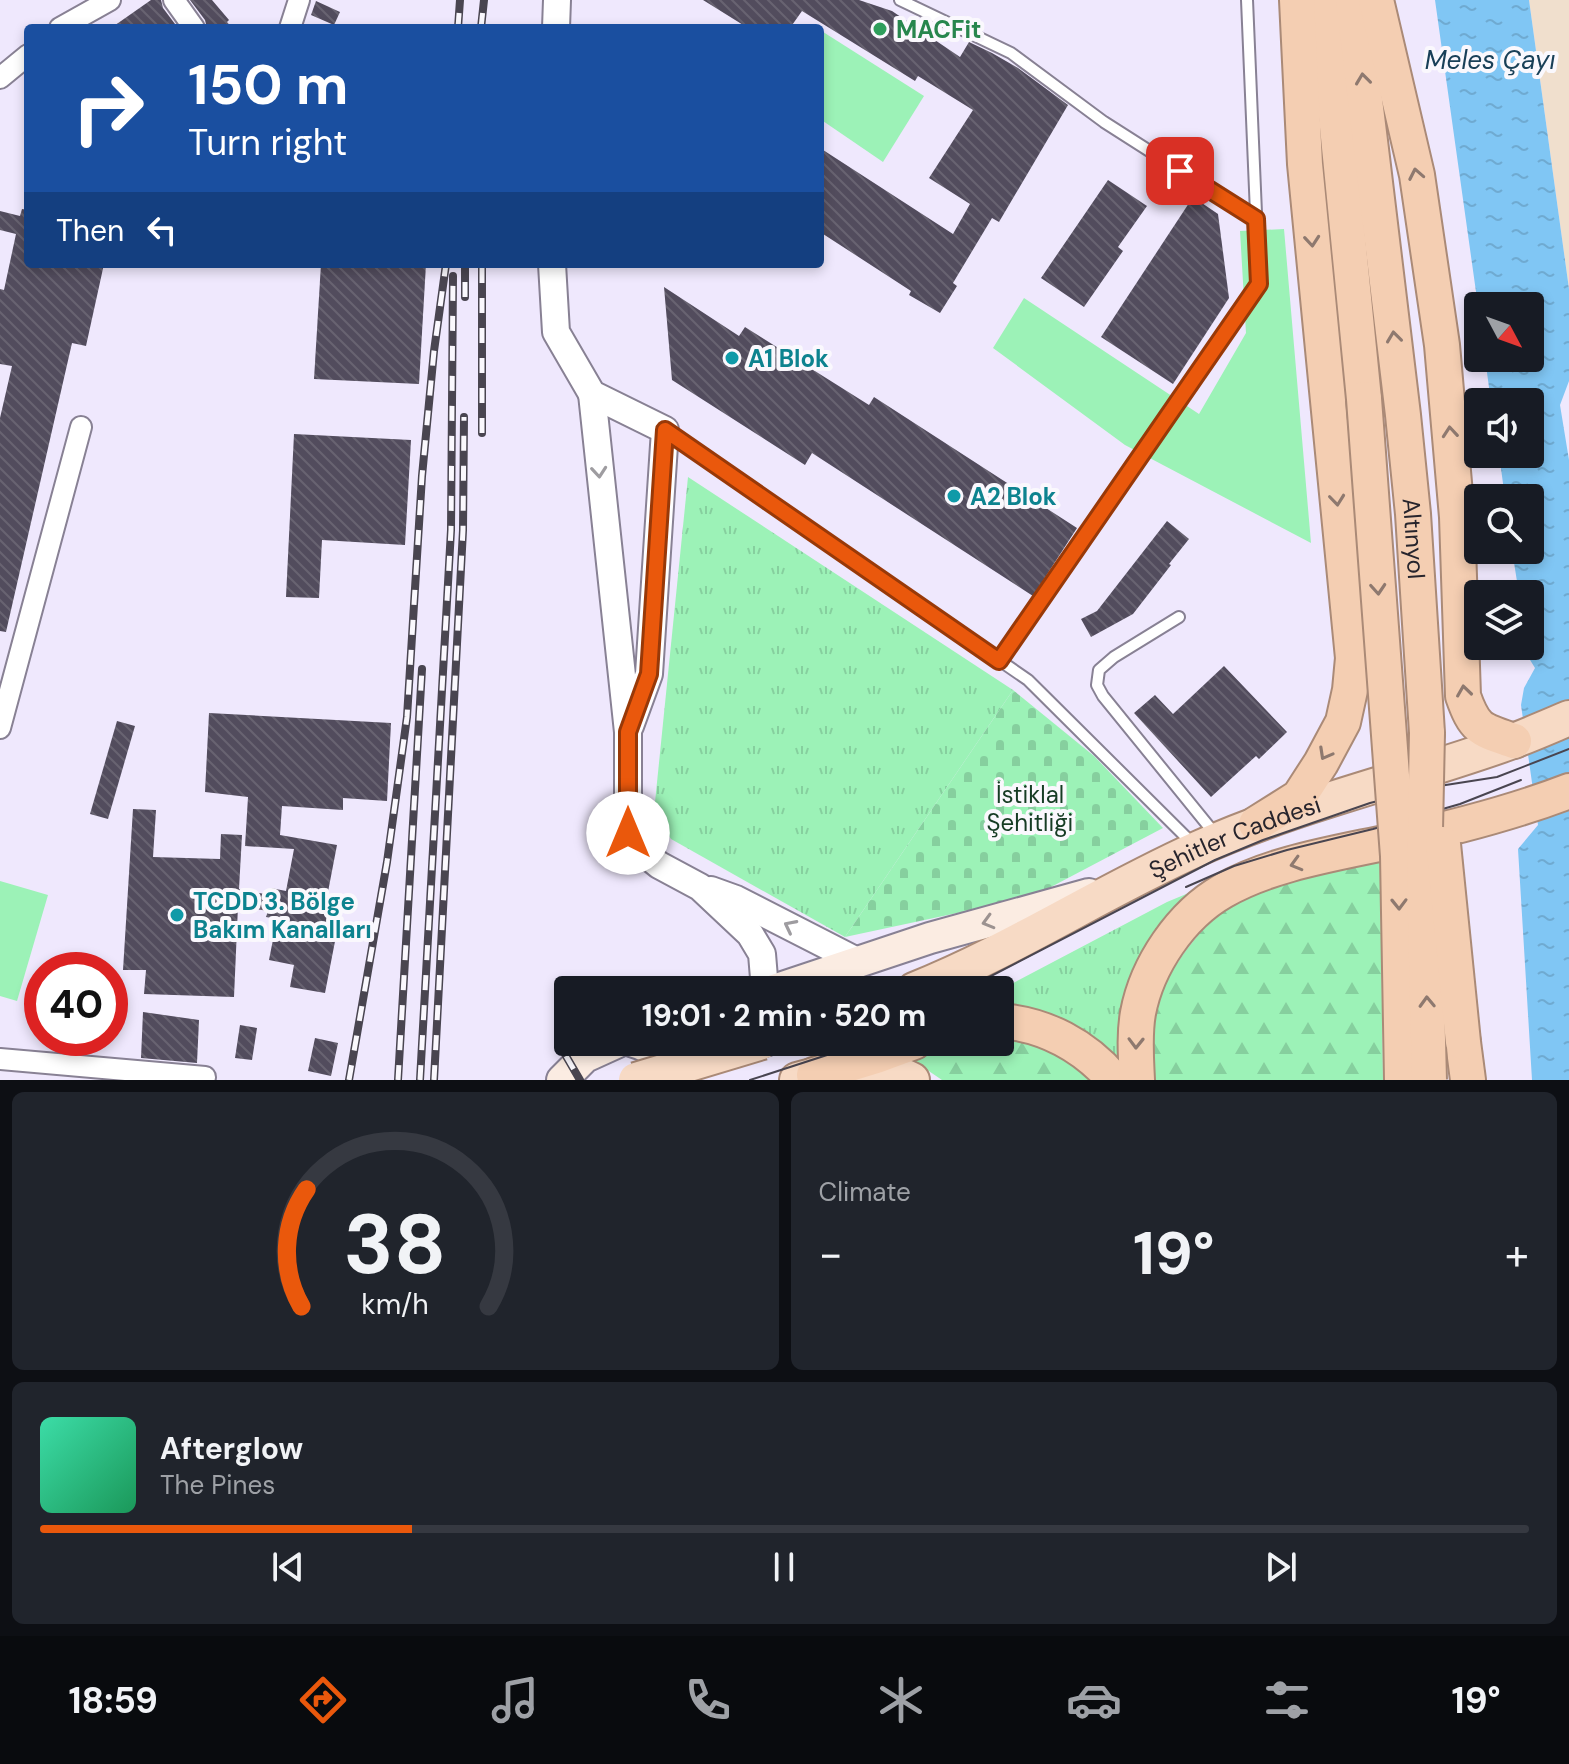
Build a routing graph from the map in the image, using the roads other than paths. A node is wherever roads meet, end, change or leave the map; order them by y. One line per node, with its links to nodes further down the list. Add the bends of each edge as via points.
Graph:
1 (110, 0): 12 (street)
2 (174, 0): 13 (street)
3 (299, 0): 14 (street)
4 (557, 0): 15 (street)
5 (900, 0): 19 (lane, via 1011,53 1104,122)
6 (1247, 0): 19 (lane)
7 (1281, 0): 18 (main road)
8 (1297, 0): 18 (highway)
9 (1321, 0): 54 (highway, Altınyol, one-way to 54, bridge, via 1364,399 1398,856)
10 (1353, 0): 29 (highway, Altınyol, one-way to 10, via 1413,514)
11 (1376, 0): 30 (highway, one-way to 11, via 1482,730 1470,717 1463,696 1457,517 1442,345 1417,175)
12 (67, 24)
13 (191, 24)
14 (291, 24)
15 (556, 24)
16 (24, 58): 17 (street)
17 (0, 78)
18 (1305, 164): 32 (highway, one-way to 32, via 1353,658 1343,722 1321,763 1299,797)
19 (1256, 219): 25 (lane, via 1259,284)
20 (552, 268): 21 (street, via 556,332)
21 (592, 394): 23 (street); 28 (street, one-way to 28)
22 (81, 427): 27 (street)
23 (665, 430): 25 (lane); 28 (street, via 649,674)
24 (1179, 617): 33 (lane, via 1114,657 1099,670 1097,685)
25 (999, 661): 33 (lane, via 1028,680)
26 (1569, 718): 30 (main road, Şehitler Caddesi)
27 (0, 728)
28 (628, 732): 35 (street, via 628,833 659,865)
29 (1427, 733): 55 (highway, Altınyol, one-way to 29, bridge); 56 (highway, bridge, via 1438,792)
30 (1514, 741): 32 (main road, Şehitler Caddesi)
31 (1569, 791): 53 (highway, one-way to 53, via 1461,826 1295,863 1223,891 1174,936 1147,983 1138,1012)
32 (1256, 824): 33 (main road, Şehitler Caddesi)
33 (1208, 844): 34 (main road, Şehitler Caddesi)
34 (1118, 886): 36 (main road, one-way to 36); 39 (main road, Şehitler Caddesi)
35 (700, 887): 36 (street, one-way to 35, via 736,899); 37 (street, via 750,934 762,954)
36 (859, 962): 38 (main road)
37 (764, 976)
38 (816, 976)
39 (946, 976)
40 (1014, 1024): 52 (highway, via 1059,1035)
41 (587, 1056): 48 (main road)
42 (658, 1056): 50 (main road)
43 (716, 1056): 49 (main road, bridge)
44 (876, 1056): 47 (highway)
45 (0, 1059): 46 (street)
46 (205, 1077)
47 (805, 1078): 51 (main road, via 875,1068)
48 (562, 1080)
49 (636, 1080)
50 (670, 1080)
51 (912, 1080)
52 (1114, 1080)
53 (1137, 1080)
54 (1402, 1080)
55 (1429, 1080)
56 (1468, 1080)

